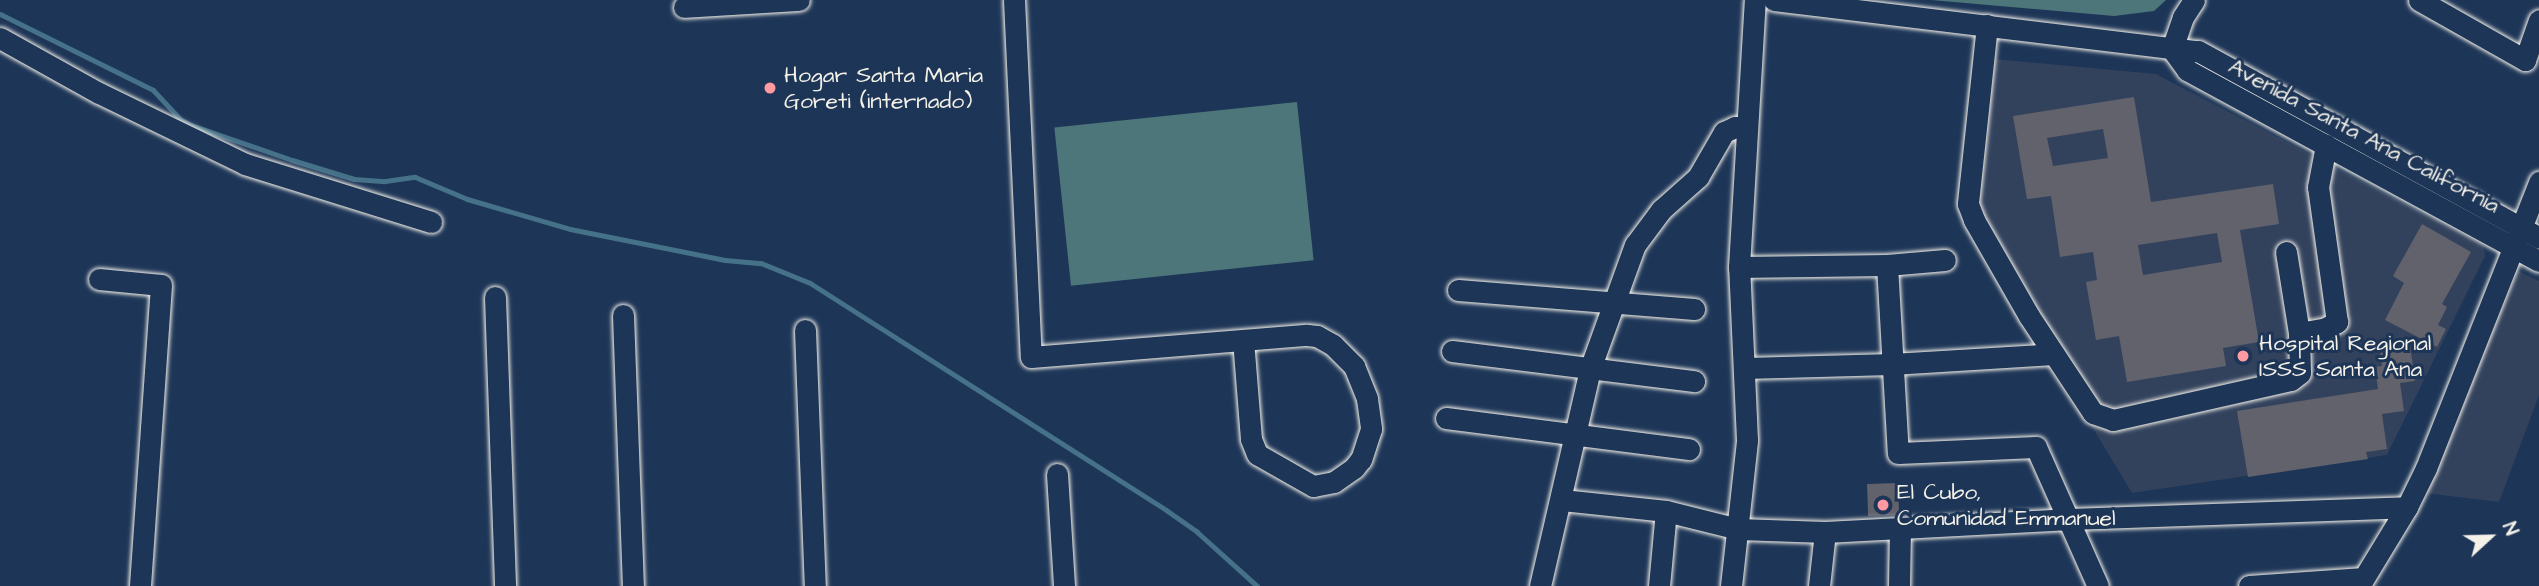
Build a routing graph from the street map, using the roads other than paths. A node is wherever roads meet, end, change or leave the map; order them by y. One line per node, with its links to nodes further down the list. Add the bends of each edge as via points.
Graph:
1 (799, 0): 7 (street)
2 (1014, 0): 31 (street, via 1031,357)
3 (1755, 0): 13 (street)
4 (1786, 0): 10 (street, Avenida Santa Ana California)
5 (2194, 0): 12 (street)
6 (2419, 0): 8 (street)
7 (684, 7)
8 (2449, 8): 9 (street, via 2525,60)
9 (2539, 20)
10 (1987, 25): 12 (street, Avenida Santa Ana California); 33 (street, via 1968,204)
11 (0, 38): 16 (street, via 244,164)
12 (2172, 49): 14 (street, Avenida Santa Ana California, via 2188,70); 17 (street, Avenida Santa Ana California, via 2198,51)
13 (1747, 128): 22 (street); 26 (street, via 1724,132 1698,177 1646,228)
14 (2326, 145): 17 (street, Avenida Santa Ana California); 30 (street, via 2318,187 2337,322)
15 (2539, 182): 17 (street)
16 (431, 222)
17 (2524, 238): 20 (street, Avenida Santa Ana California); 43 (street)
18 (2286, 252): 30 (street)
19 (1945, 260): 21 (street)
20 (2539, 261)
21 (1887, 265): 22 (street); 34 (street)
22 (1739, 267): 35 (street)
23 (99, 279): 50 (street, via 161,285)
24 (1458, 290): 26 (street)
25 (495, 297): 51 (street)
26 (1614, 303): 27 (street); 36 (street)
27 (1693, 309)
28 (623, 315): 52 (street)
29 (805, 330): 53 (street)
30 (2299, 333): 33 (street, via 2302,366 2291,380 2113,420 2093,413)
31 (1243, 340): 31 (street, via 1307,335 1326,339 1342,352 1361,380 1370,418 1367,444 1354,468 1334,482 1313,485 1257,454 1251,439)
32 (1452, 351): 36 (street)
33 (2054, 354): 34 (street)
34 (1892, 364): 35 (street); 45 (street, via 1898,453 2036,447)
35 (1745, 368): 46 (street, via 1747,440)
36 (1590, 369): 37 (street); 39 (street)
37 (1694, 381)
38 (1446, 418): 39 (street)
39 (1577, 433): 40 (street); 42 (street)
40 (1689, 449)
41 (1058, 474): 54 (street)
42 (1562, 500): 44 (street); 55 (street)
43 (2407, 507): 45 (street); 49 (street)
44 (1666, 511): 46 (street); 56 (street)
45 (2069, 519): 47 (street); 60 (street)
46 (1738, 529): 48 (street); 57 (street)
47 (1900, 529): 48 (street); 59 (street)
48 (1825, 532): 58 (street)
49 (2361, 582): 61 (street)
50 (140, 586)
51 (505, 586)
52 (633, 586)
53 (815, 586)
54 (1064, 586)
55 (1540, 586)
56 (1659, 586)
57 (1731, 586)
58 (1819, 586)
59 (1899, 586)
60 (2098, 586)
61 (2249, 586)

